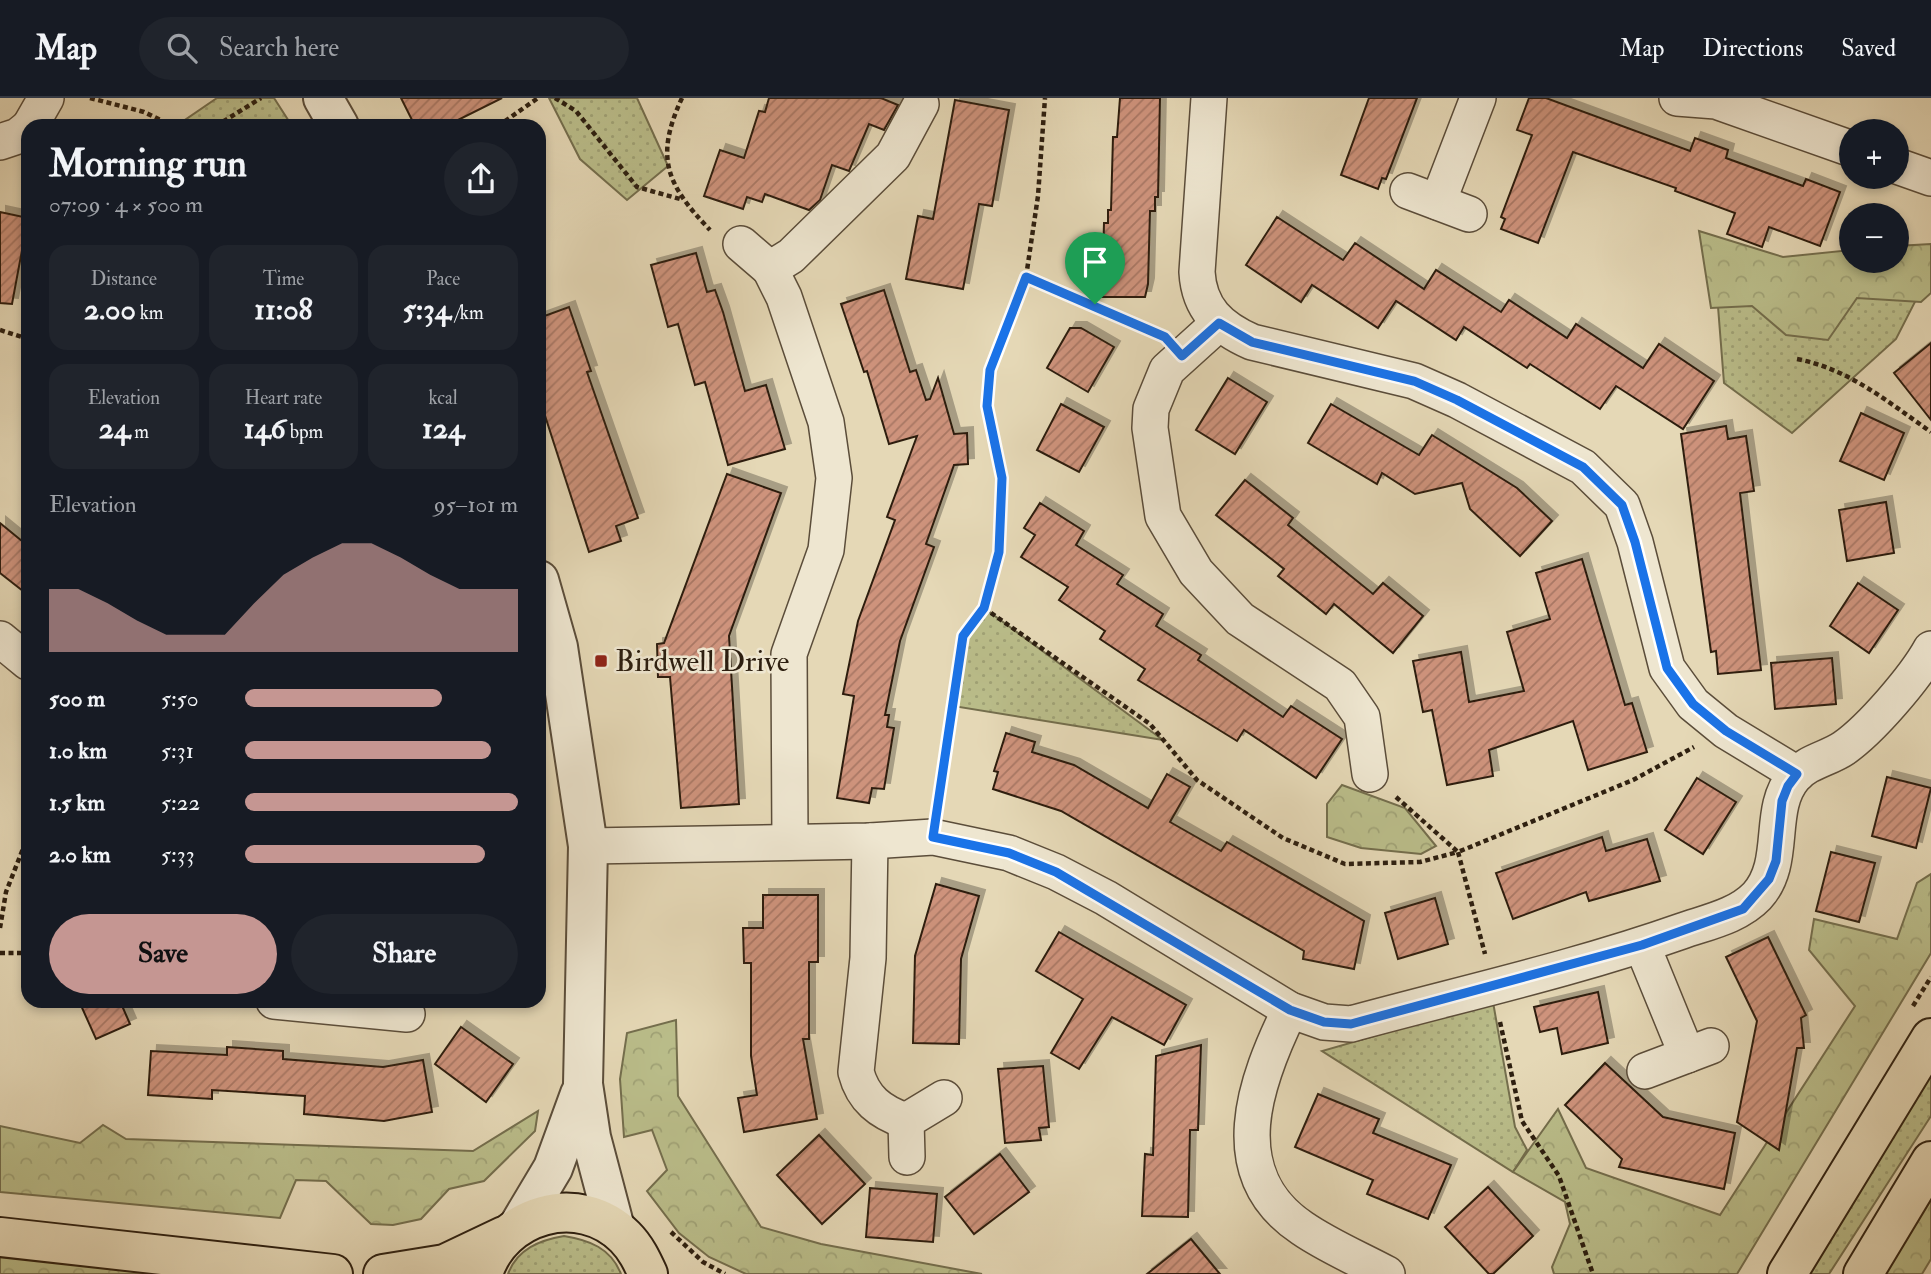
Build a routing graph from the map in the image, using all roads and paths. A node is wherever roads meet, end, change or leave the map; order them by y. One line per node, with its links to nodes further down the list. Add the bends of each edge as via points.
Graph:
1 (46, 98): 13 (street)
2 (90, 98): 14 (path)
3 (261, 98): 15 (path)
4 (323, 98): 16 (street)
5 (538, 98): 17 (path)
6 (555, 98): 23 (path, via 576,111 637,187)
7 (681, 98): 23 (path, via 665,157)
8 (1045, 98): 27 (path)
9 (1209, 98): 28 (street, via 1197,272 1198,292)
10 (1478, 98): 24 (street)
11 (1677, 98): 20 (street, via 1716,101)
12 (921, 104): 26 (street, via 893,156 791,256)
13 (34, 119)
14 (158, 119)
15 (227, 119)
16 (335, 119)
17 (508, 119)
18 (21, 134): 19 (street)
19 (0, 142)
20 (1839, 144)
21 (1909, 170): 22 (street)
22 (1931, 178)
23 (681, 199): 25 (path, via 719,240)
24 (1438, 203)
25 (741, 244): 26 (street)
26 (770, 269): 44 (street, via 784,297 826,422 834,478 826,550 789,654)
27 (1026, 277): 31 (path, via 1165,337); 34 (path, via 990,370 987,406 1002,478 999,552)
28 (1219, 323): 31 (street); 39 (street, via 1252,342 1414,381 1583,467 1622,505 1667,668 1693,704)
29 (0, 330): 30 (path)
30 (21, 337)
31 (1182, 356): 40 (street, via 1167,370 1151,409 1163,516 1196,572 1240,619 1340,685 1362,717)
32 (1797, 359): 33 (path, via 1848,375)
33 (1931, 432)
34 (984, 608): 42 (path, via 963,636); 46 (path, via 1150,724 1197,780 1283,838 1345,864 1420,862)
35 (0, 639): 38 (street)
36 (548, 648): 45 (street)
37 (1931, 649): 41 (street, via 1872,723 1843,749)
38 (21, 656)
39 (1726, 731): 41 (street); 46 (path, via 1633,780)
40 (1370, 774): 46 (path)
41 (1797, 774): 49 (street, via 1782,801 1776,861 1759,894 1743,909)
42 (933, 837): 43 (street); 54 (street, via 1009,853 1056,872)
43 (870, 841): 44 (street); 61 (street, via 868,958 856,1072 872,1103)
44 (790, 842): 45 (street)
45 (588, 846): 59 (street)
46 (1458, 852): 52 (path)
47 (21, 853): 48 (path, via 5,892)
48 (0, 928)
49 (1642, 945): 54 (street, via 1351,1024 1324,1022); 58 (street, via 1699,1050)
50 (0, 953): 51 (path)
51 (21, 953)
52 (1488, 965)
53 (365, 1008): 55 (street)
54 (1290, 1010): 73 (street, via 1253,1102 1253,1150 1259,1174 1269,1195 1301,1228)
55 (407, 1014)
56 (1499, 1016): 74 (path, via 1522,1121 1559,1175)
57 (1931, 1038): 75 (main road)
58 (1645, 1071)
59 (583, 1084): 65 (street, via 564,1143 538,1195); 67 (street, via 590,1137)
60 (944, 1098): 61 (street)
61 (905, 1121): 62 (street)
62 (908, 1157)
63 (1931, 1161): 68 (main road)
64 (664, 1225): 72 (path, via 703,1262)
65 (511, 1231): 67 (main road, via 542,1215 567,1212 592,1217); 70 (main road, via 445,1264); 71 (main road, via 487,1259)
66 (0, 1237): 69 (main road)
67 (641, 1257)
68 (1864, 1270)
69 (333, 1274)
70 (383, 1274)
71 (482, 1274)
72 (725, 1274)
73 (1387, 1274)
74 (1593, 1274)
75 (1787, 1274)

